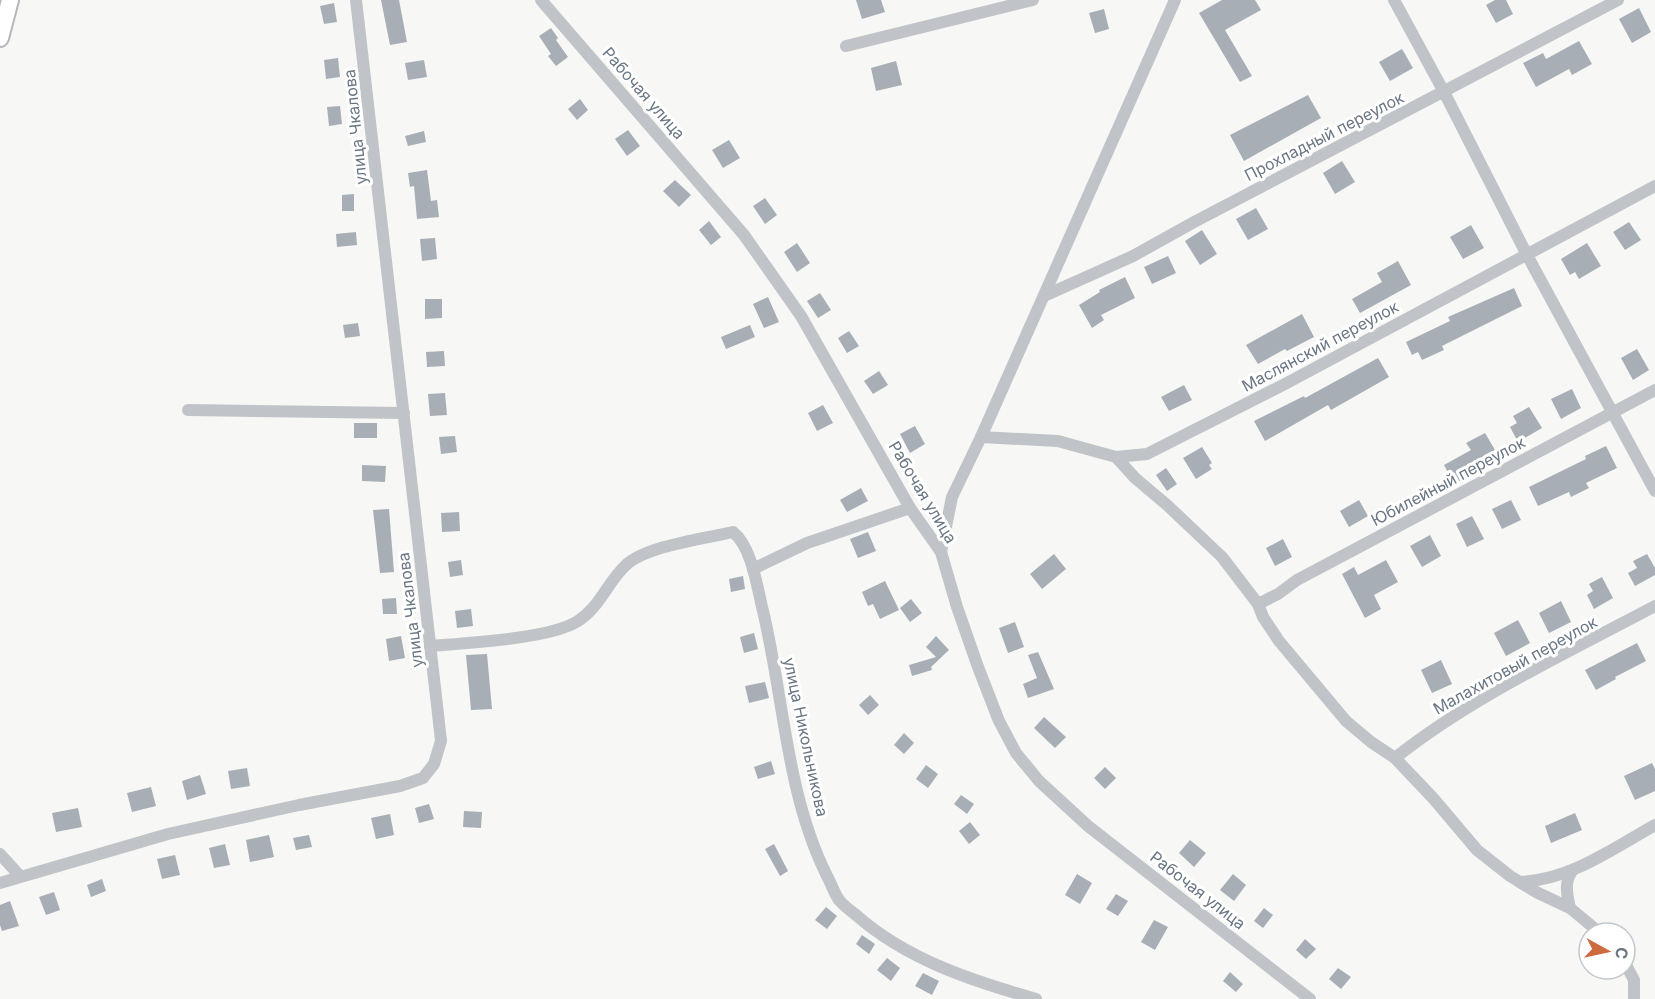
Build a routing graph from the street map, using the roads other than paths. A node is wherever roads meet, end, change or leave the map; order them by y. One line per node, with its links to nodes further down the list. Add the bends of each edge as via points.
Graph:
1 (10, 0): 8 (main road)
2 (356, 0): 17 (street, улица Чкалова)
3 (541, 0): 21 (street, Рабочая улица, via 744,236 801,316)
4 (1033, 0): 9 (street)
5 (1175, 0): 13 (street)
6 (1394, 0): 10 (street)
7 (1618, 0): 10 (street, Прохладный переулок)
8 (0, 38)
9 (846, 46)
10 (1444, 92): 12 (street); 13 (street, Прохладный переулок, via 1133,256)
11 (1655, 186): 12 (street, Маслянский переулок)
12 (1527, 255): 16 (street); 19 (street, Маслянский переулок, via 1147,453)
13 (1044, 296): 18 (street)
14 (1655, 390): 16 (street, Юбилейный переулок)
15 (188, 410): 17 (street)
16 (1612, 412): 20 (street); 24 (street, Юбилейный переулок)
17 (404, 413): 26 (street, улица Чкалова)
18 (981, 437): 19 (street, Маслянский переулок, via 1058,441); 22 (street, via 952,497)
19 (1116, 457): 24 (street, via 1222,557)
20 (1655, 491)
21 (910, 508): 22 (street, Рабочая улица); 23 (street, via 807,543)
22 (941, 552): 38 (street, Рабочая улица, via 999,721 1016,753 1039,781 1088,826)
23 (753, 569): 26 (street, улица Никольникова, via 742,539 733,532 642,553 626,564 592,611 577,622 556,631); 37 (street, улица Никольникова, via 802,808 819,860 839,900 870,928 908,952 950,971)
24 (1257, 604): 27 (street, via 1279,641 1346,721)
25 (1655, 606): 27 (street, Малахитовый переулок, via 1498,690 1427,733)
26 (430, 646): 31 (street, улица Чкалова, via 441,741 434,764 423,778 168,834)
27 (1395, 758): 32 (street, via 1477,850)
28 (1655, 825): 30 (street)
29 (0, 854): 31 (street)
30 (1572, 871): 32 (street); 34 (street, via 1566,894)
31 (20, 876): 33 (street, улица Чкалова)
32 (1520, 882): 34 (street)
33 (0, 883)
34 (1570, 908): 35 (street)
35 (1586, 921)
36 (1634, 981): 39 (street)
37 (1036, 999)
38 (1310, 999)
39 (1634, 999)

